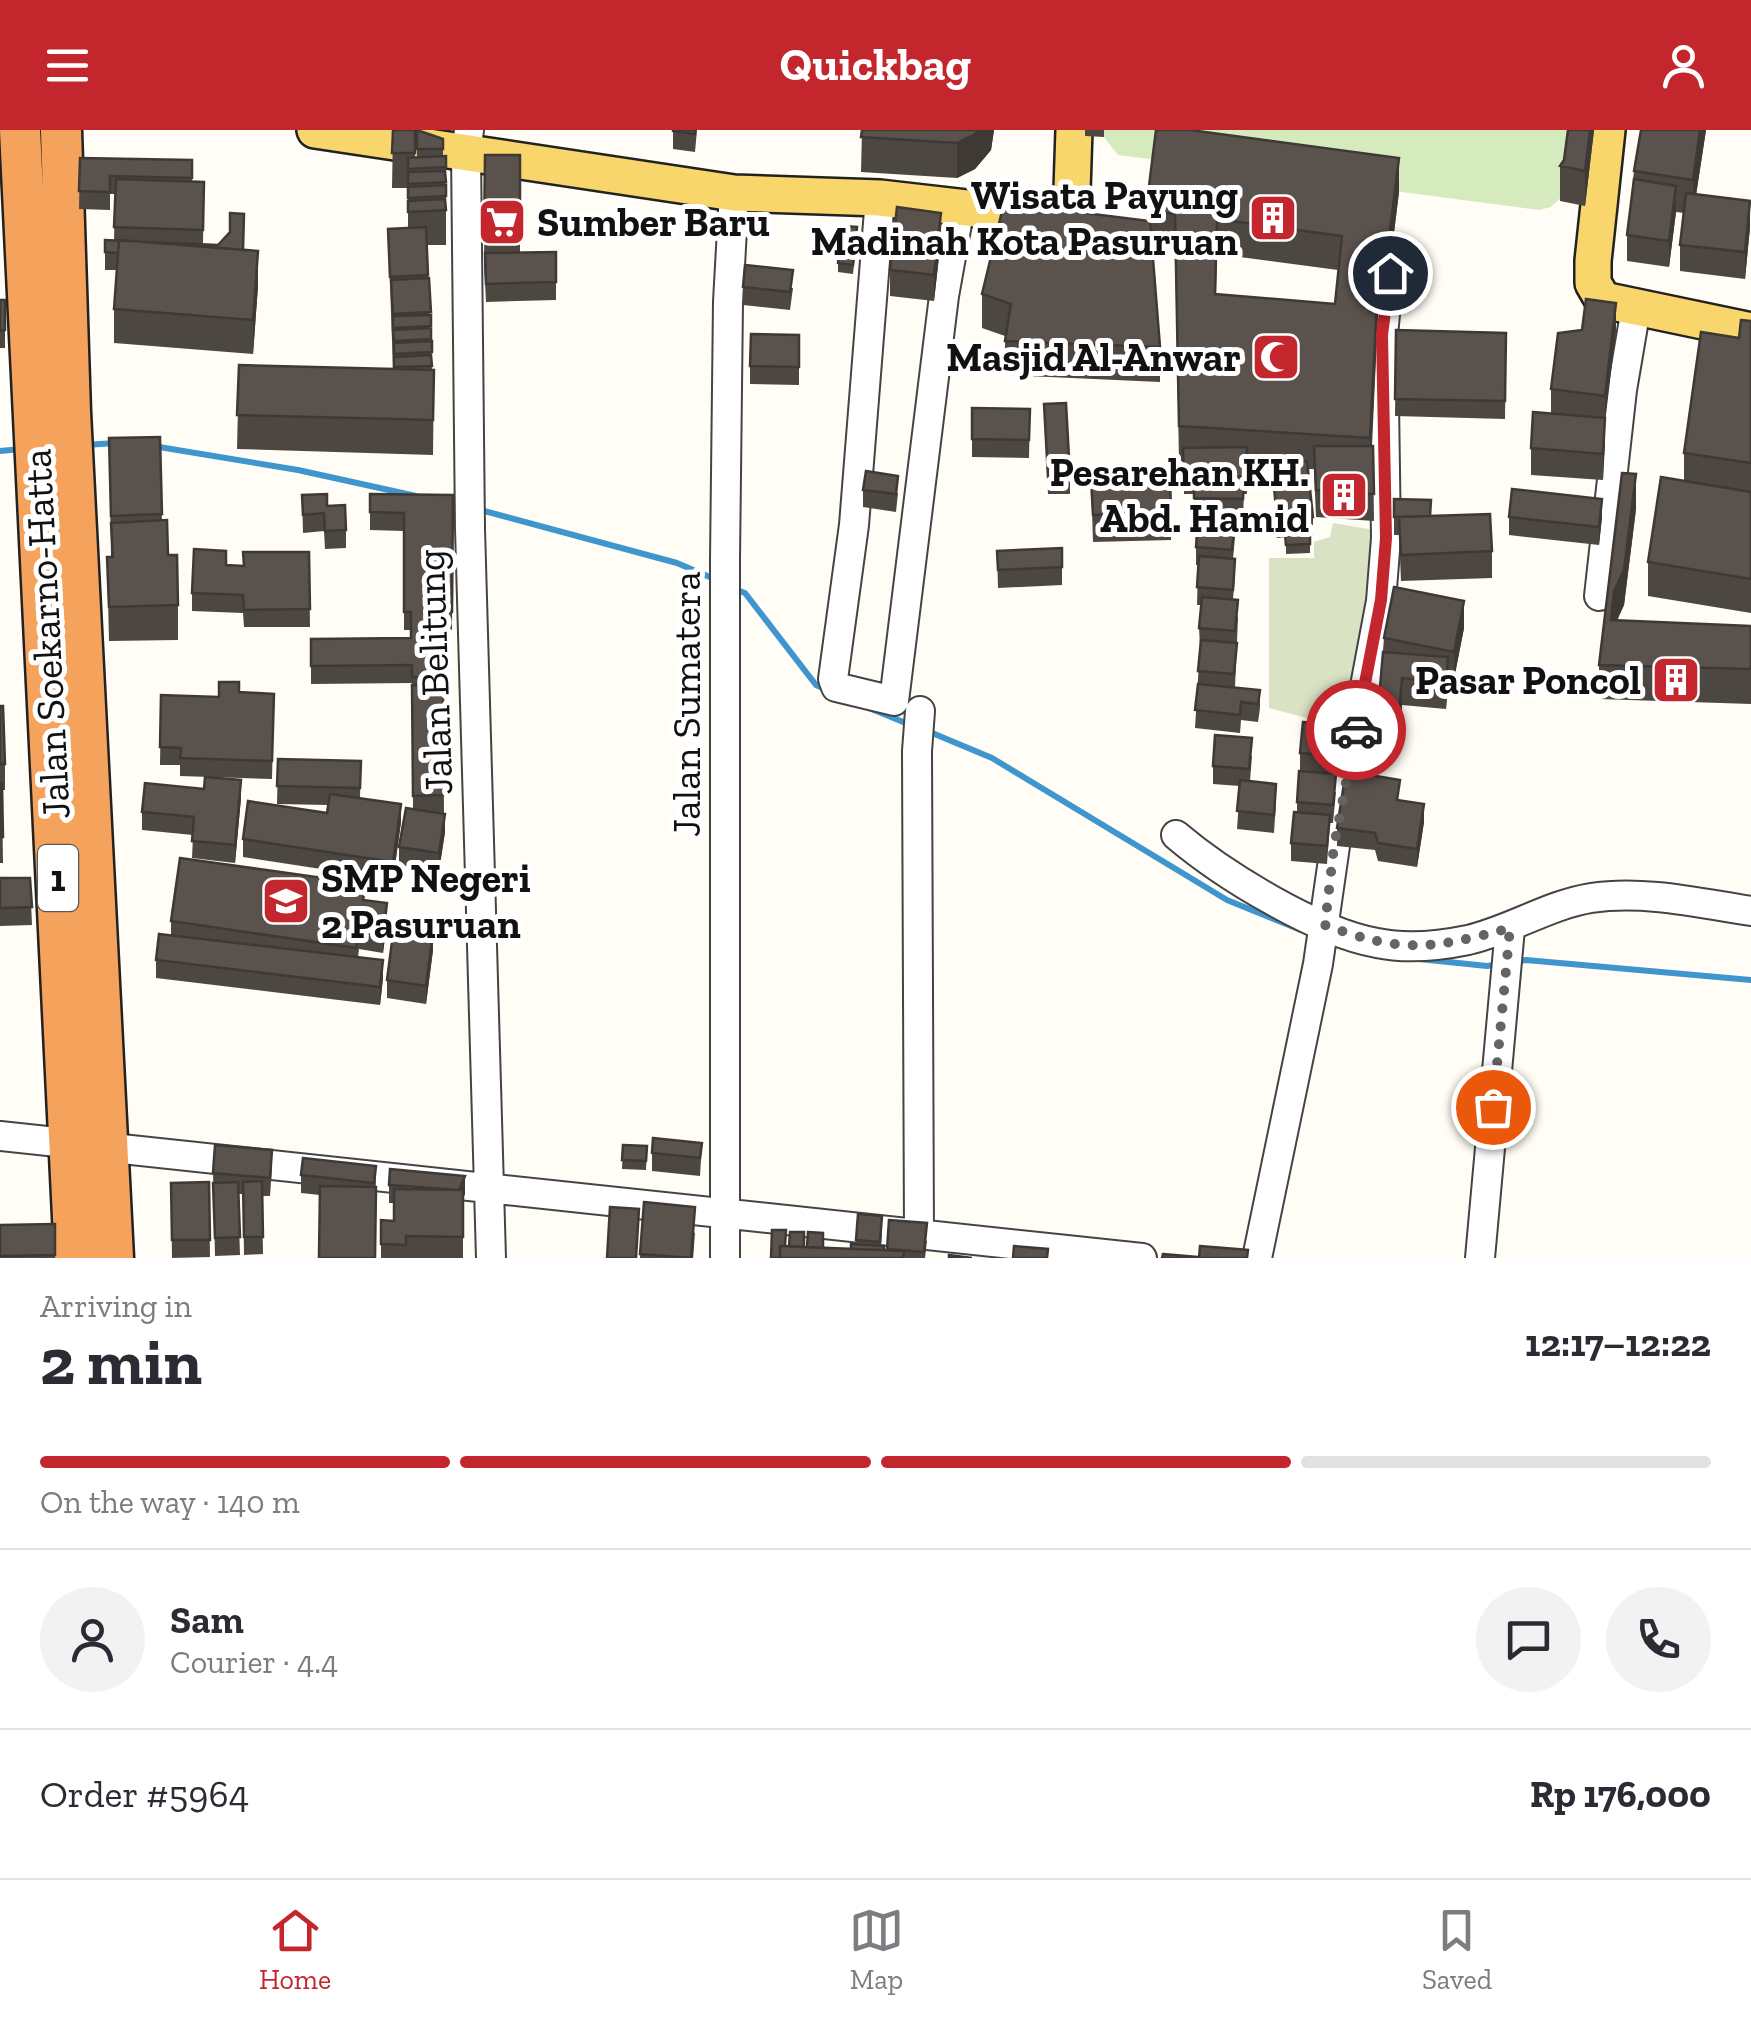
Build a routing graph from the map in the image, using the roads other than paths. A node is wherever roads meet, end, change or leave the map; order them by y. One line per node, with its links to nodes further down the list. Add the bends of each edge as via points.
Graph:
1 (20, 130): 13 (highway, Jalan Soekarno-Hatta / 1)
2 (61, 130): 13 (highway, Jalan Soekarno-Hatta / 1)
3 (315, 130): 6 (main road)
4 (1074, 130): 9 (main road, via 1071,220)
5 (1607, 130): 11 (main road, via 1593,283)
6 (467, 141): 7 (main road); 22 (street, Jalan Belitung)
7 (734, 193): 8 (main road); 23 (street, Jalan Sumatera, via 724,603)
8 (880, 198): 9 (main road); 9 (street, via 854,524 834,679 836,687 894,702)
9 (960, 207)
10 (1390, 273): 18 (street, via 1382,335 1381,600)
11 (1620, 304): 12 (main road); 14 (street, via 1622,390)
12 (1751, 331)
13 (52, 413): 21 (highway, Jalan Soekarno-Hatta / 1)
14 (1600, 596)
15 (920, 715): 24 (street)
16 (1176, 835): 18 (street)
17 (1751, 911): 19 (street, via 1650,897 1594,898 1562,904)
18 (1324, 929): 19 (street, via 1400,946); 30 (street)
19 (1508, 939): 31 (street)
20 (0, 1136): 21 (street)
21 (89, 1146): 22 (street); 25 (highway, Jalan Soekarno-Hatta / 1); 26 (highway, Jalan Soekarno-Hatta / 1)
22 (488, 1190): 23 (street); 27 (street, Jalan Belitung)
23 (726, 1215): 24 (street); 28 (street, Jalan Sumatera)
24 (919, 1234): 29 (street)
25 (75, 1258)
26 (113, 1258)
27 (491, 1258)
28 (725, 1258)
29 (1142, 1258)
30 (1257, 1258)
31 (1480, 1258)

